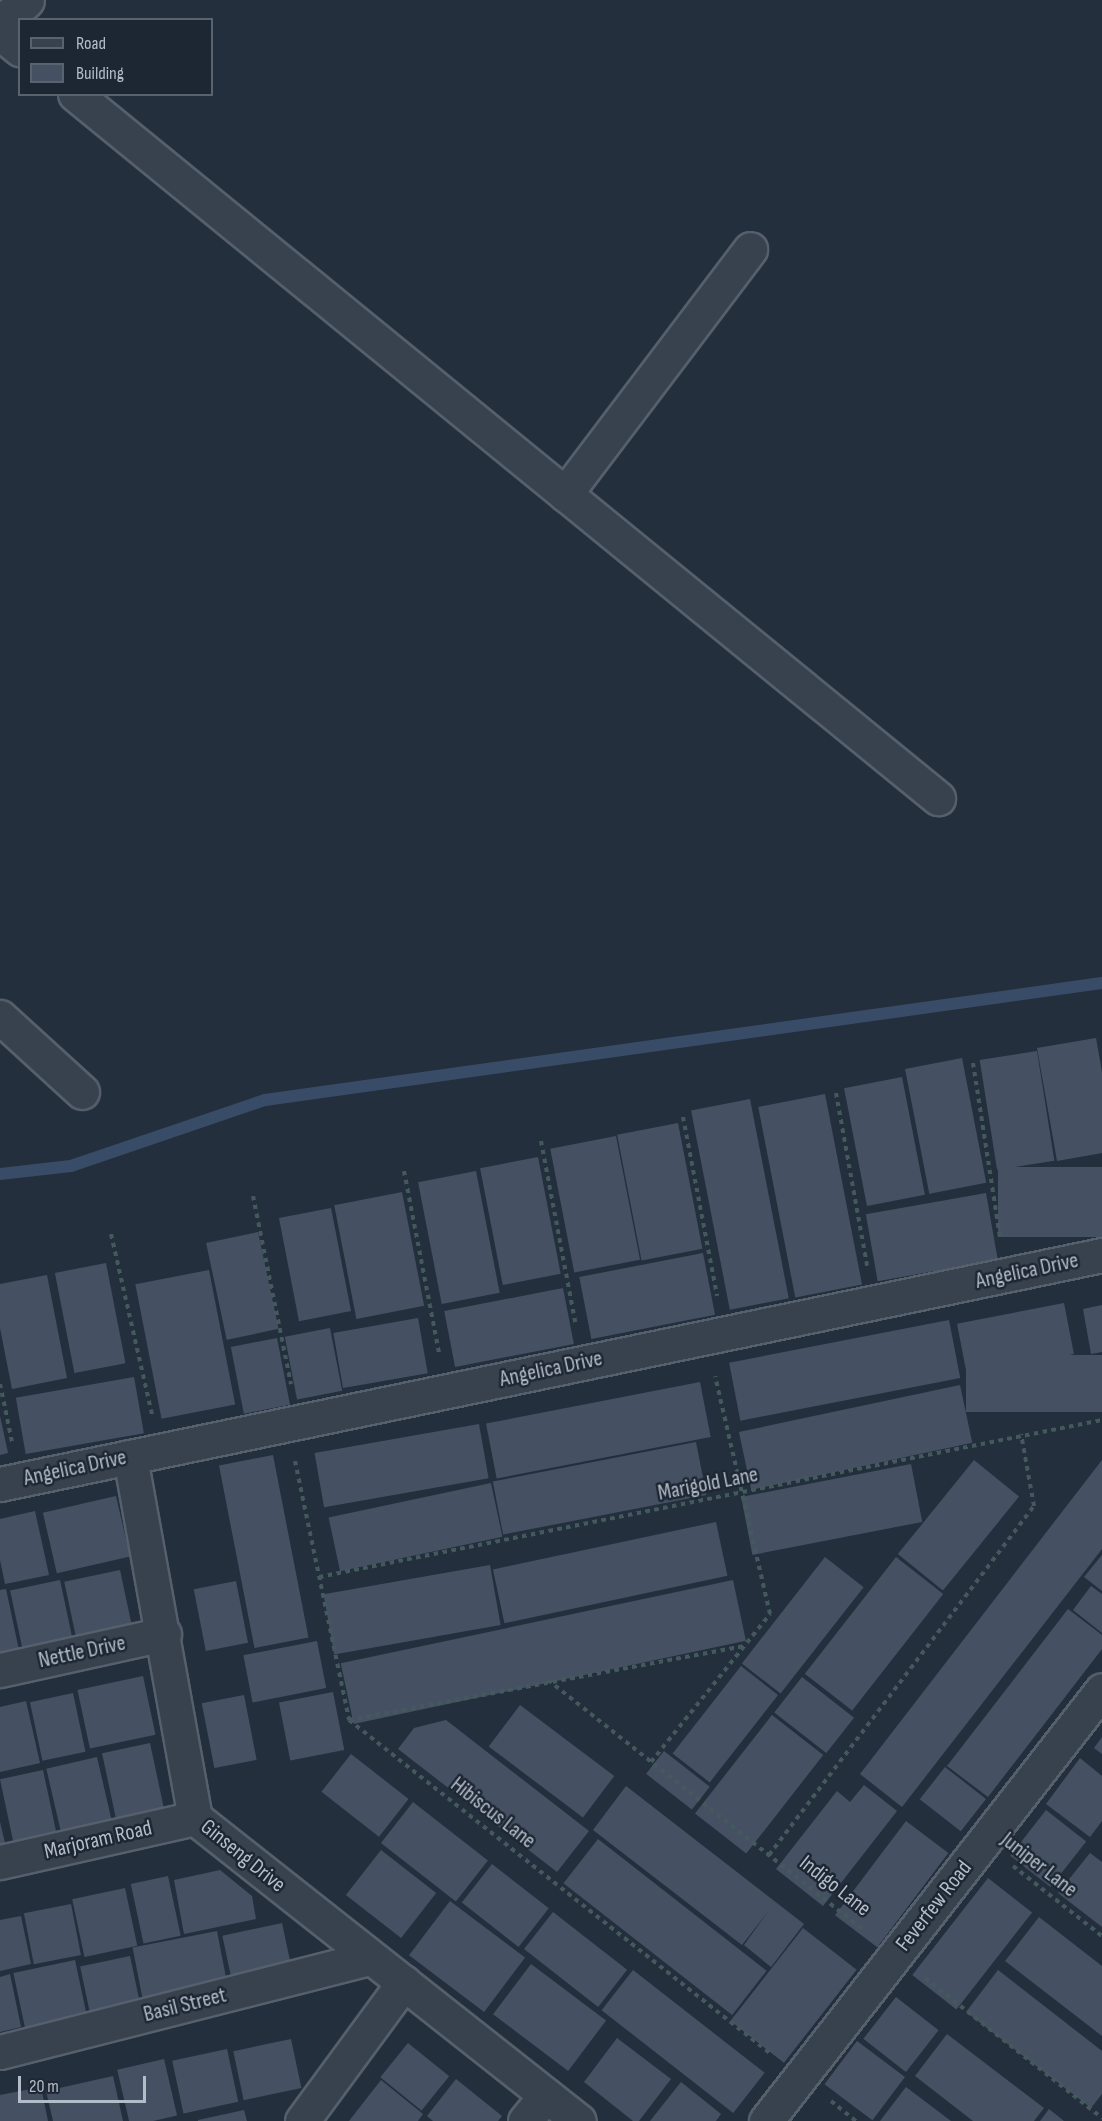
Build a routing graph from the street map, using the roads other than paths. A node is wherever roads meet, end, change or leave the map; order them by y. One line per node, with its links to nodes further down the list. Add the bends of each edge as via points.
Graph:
1 (27, 0): 2 (street)
2 (0, 23)
3 (0, 33): 4 (street)
4 (18, 47)
5 (77, 96): 7 (street)
6 (750, 249): 7 (street)
7 (565, 494): 8 (street)
8 (938, 798)
9 (1, 1019): 10 (street)
10 (82, 1092)
11 (1102, 1256): 12 (street, Angelica Drive)
12 (145, 1454): 13 (street, Angelica Drive); 14 (street, Ginseng Drive)
13 (10, 1481)
14 (164, 1634): 15 (street, Nettle Drive); 17 (street, Ginseng Drive)
15 (0, 1670)
16 (1102, 1690): 26 (street, Feverfew Road)
17 (195, 1818): 18 (street, Marjoram Road); 19 (street, Ginseng Drive)
18 (0, 1862)
19 (369, 1958): 20 (street, Ginseng Drive); 21 (street, Basil Street)
20 (404, 1982): 22 (street, Ginseng Drive); 23 (street)
21 (0, 2052)
22 (546, 2095): 24 (street); 25 (street, Ginseng Drive)
23 (302, 2121)
24 (525, 2121)
25 (579, 2121)
26 (766, 2121)

